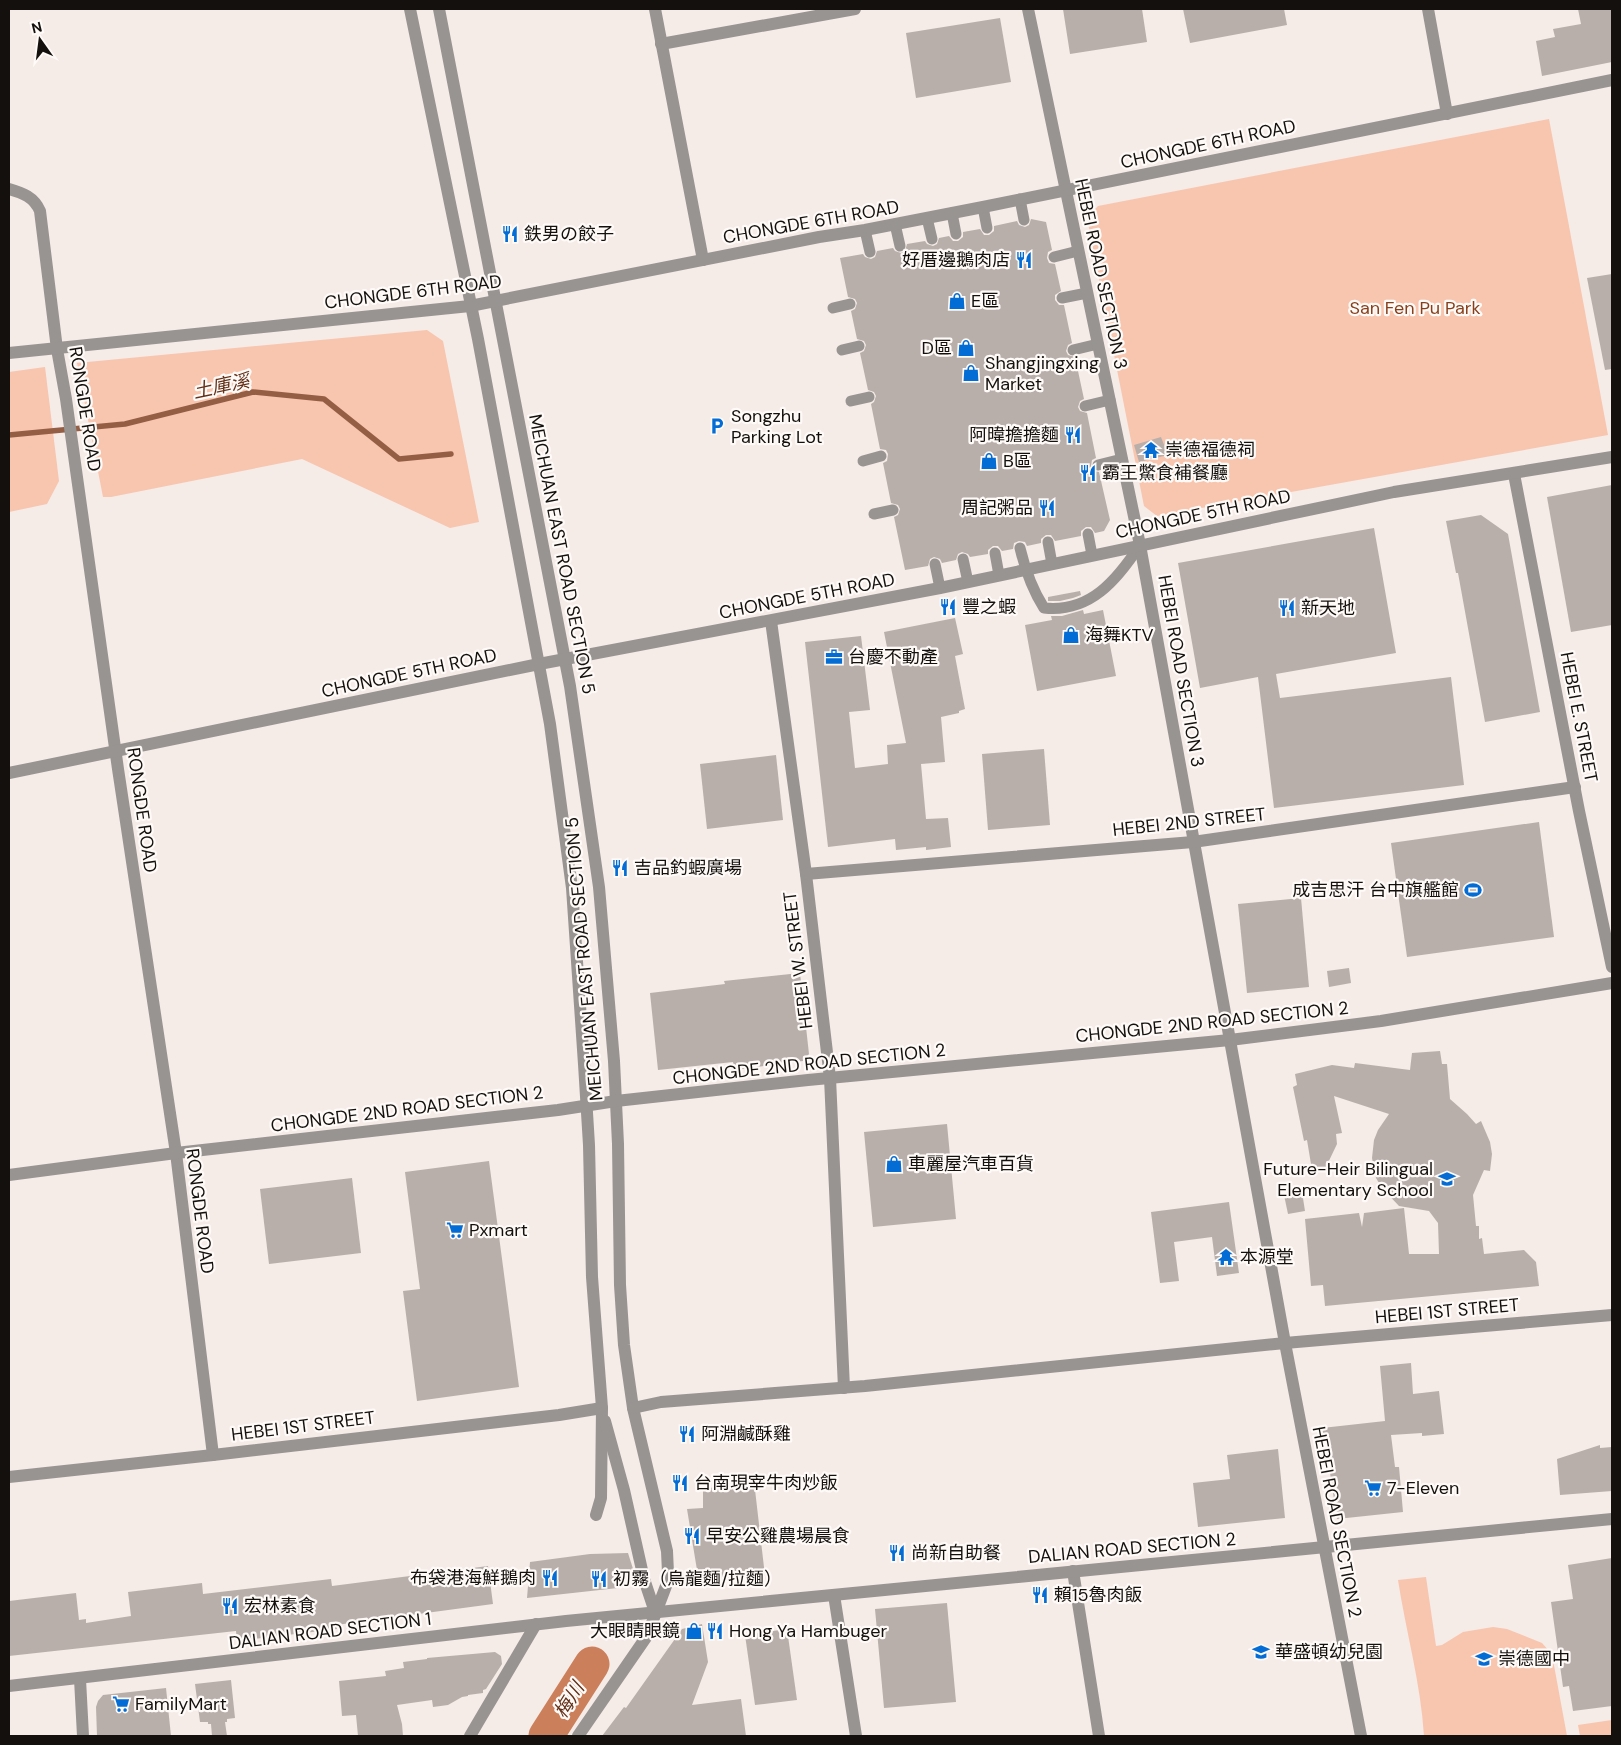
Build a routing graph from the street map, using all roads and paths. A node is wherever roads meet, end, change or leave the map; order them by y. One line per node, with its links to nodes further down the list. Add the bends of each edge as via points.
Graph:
1 (410, 9): 31 (street, MEICHUAN EAST ROAD SECTION 5)
2 (439, 9): 29 (street, MEICHUAN EAST ROAD SECTION 5)
3 (655, 9): 7 (street)
4 (855, 9): 7 (street)
5 (1028, 9): 11 (street, HEBEI ROAD SECTION 3)
6 (1428, 9): 9 (street)
7 (661, 44): 26 (street)
8 (1612, 80): 9 (street, CHONGDE 6TH ROAD)
9 (1447, 114): 11 (street, CHONGDE 6TH ROAD)
10 (9, 189): 35 (street, RONGDE ROAD, via 25,194 37,203 40,211)
11 (1066, 190): 12 (street, CHONGDE 6TH ROAD); 23 (street, HEBEI ROAD SECTION 3)
12 (1020, 199): 13 (street, CHONGDE 6TH ROAD); 16 (lane)
13 (983, 207): 14 (street, CHONGDE 6TH ROAD); 18 (lane)
14 (952, 213): 15 (street, CHONGDE 6TH ROAD); 20 (lane)
15 (927, 218): 17 (street, CHONGDE 6TH ROAD); 21 (lane)
16 (1024, 220)
17 (895, 224): 19 (street, CHONGDE 6TH ROAD); 22 (lane)
18 (987, 228)
19 (865, 230): 24 (lane); 26 (street, CHONGDE 6TH ROAD)
20 (956, 234)
21 (932, 239)
22 (900, 246)
23 (1078, 251): 25 (lane); 27 (street, HEBEI ROAD SECTION 3)
24 (870, 252)
25 (1054, 257)
26 (703, 260): 29 (street, CHONGDE 6TH ROAD)
27 (1087, 292): 28 (lane); 33 (street, HEBEI ROAD SECTION 3)
28 (1062, 298)
29 (495, 300): 31 (street, CHONGDE 6TH ROAD); 65 (street, MEICHUAN EAST ROAD SECTION 5)
30 (850, 304): 32 (lane)
31 (470, 306): 35 (street, CHONGDE 6TH ROAD); 66 (street, MEICHUAN EAST ROAD SECTION 5)
32 (833, 308)
33 (1098, 344): 37 (lane); 40 (street, HEBEI ROAD SECTION 3)
34 (859, 346): 36 (lane)
35 (57, 349): 38 (street, CHONGDE 6TH ROAD); 67 (street, RONGDE ROAD)
36 (842, 350)
37 (1073, 350)
38 (9, 353)
39 (869, 396): 41 (lane)
40 (1110, 400): 42 (lane); 45 (street, HEBEI ROAD SECTION 3)
41 (852, 401)
42 (1085, 406)
43 (881, 456): 46 (lane)
44 (1612, 458): 48 (street, CHONGDE 5TH ROAD)
45 (1122, 459): 47 (lane); 53 (street, HEBEI ROAD SECTION 3)
46 (863, 461)
47 (1098, 465)
48 (1514, 474): 53 (street, CHONGDE 5TH ROAD, via 1394,492); 69 (street, HEBEI E. STREET)
49 (892, 510): 50 (lane)
50 (874, 514)
51 (1088, 534): 56 (lane)
52 (1048, 542): 59 (lane)
53 (1140, 545): 56 (street, CHONGDE 5TH ROAD); 60 (lane, via 1124,570 1089,600 1057,609 1044,608); 70 (street, HEBEI ROAD SECTION 3)
54 (1020, 548): 60 (lane)
55 (995, 552): 61 (lane)
56 (1092, 555): 59 (street, CHONGDE 5TH ROAD)
57 (963, 559): 62 (lane)
58 (935, 564): 63 (lane)
59 (1052, 564): 60 (street, CHONGDE 5TH ROAD)
60 (1025, 569): 61 (street, CHONGDE 5TH ROAD)
61 (999, 575): 62 (street, CHONGDE 5TH ROAD)
62 (968, 582): 63 (street, CHONGDE 5TH ROAD)
63 (940, 588): 64 (street, CHONGDE 5TH ROAD)
64 (771, 621): 65 (street, CHONGDE 5TH ROAD); 71 (street, HEBEI W. STREET)
65 (564, 659): 66 (street, CHONGDE 5TH ROAD); 76 (street, MEICHUAN EAST ROAD SECTION 5, via 598,887)
66 (538, 664): 67 (street, CHONGDE 5TH ROAD); 77 (street, MEICHUAN EAST ROAD SECTION 5, via 550,724 572,888)
67 (115, 751): 68 (street, CHONGDE 5TH ROAD); 78 (street, RONGDE ROAD)
68 (9, 773)
69 (1575, 787): 70 (street, HEBEI 2ND STREET); 72 (street, HEBEI E. STREET)
70 (1193, 842): 71 (street, HEBEI 2ND STREET); 74 (street, HEBEI ROAD SECTION 3)
71 (806, 874): 75 (street, HEBEI W. STREET)
72 (1612, 967)
73 (1612, 983): 74 (street, CHONGDE 2ND ROAD SECTION 2, via 1381,1021)
74 (1230, 1040): 75 (street, CHONGDE 2ND ROAD SECTION 2); 81 (street, HEBEI ROAD SECTION 3)
75 (830, 1078): 76 (street, CHONGDE 2ND ROAD SECTION 2); 82 (street, HEBEI W. STREET)
76 (616, 1101): 77 (street, CHONGDE 2ND ROAD SECTION 2); 84 (street, MEICHUAN EAST ROAD SECTION 5, via 620,1285)
77 (586, 1105): 78 (street, CHONGDE 2ND ROAD SECTION 2); 83 (street, MEICHUAN EAST ROAD SECTION 5, via 592,1277)
78 (176, 1153): 79 (street, CHONGDE 2ND ROAD SECTION 2); 85 (street, RONGDE ROAD)
79 (9, 1175)
80 (1612, 1315): 81 (street, HEBEI 1ST STREET)
81 (1285, 1343): 82 (street, HEBEI 1ST STREET); 89 (street, HEBEI ROAD SECTION 2)
82 (844, 1388): 84 (street, HEBEI 1ST STREET, via 662,1402)
83 (602, 1408): 85 (street, HEBEI 1ST STREET); 87 (street, MEICHUAN EAST ROAD SECTION 5, via 601,1498); 92 (street, MEICHUAN EAST ROAD SECTION 5, via 644,1580)
84 (633, 1408): 92 (street, MEICHUAN EAST ROAD SECTION 5, via 667,1551 666,1586)
85 (213, 1455): 86 (street, HEBEI 1ST STREET)
86 (9, 1477)
87 (596, 1515)
88 (1612, 1519): 89 (street, DALIAN ROAD SECTION 2)
89 (1324, 1547): 90 (street, DALIAN ROAD SECTION 2); 101 (street, HEBEI ROAD SECTION 2)
90 (1073, 1570): 91 (street, DALIAN ROAD SECTION 2); 100 (street)
91 (834, 1594): 92 (street, DALIAN ROAD SECTION 2); 99 (street)
92 (655, 1612): 93 (street, DALIAN ROAD SECTION 1); 98 (street, via 647,1636)
93 (536, 1624): 94 (street, DALIAN ROAD SECTION 1); 97 (street)
94 (80, 1679): 95 (street, DALIAN ROAD SECTION 1); 96 (street)
95 (9, 1686)
96 (83, 1736)
97 (470, 1736)
98 (578, 1736)
99 (856, 1736)
100 (1099, 1736)
101 (1361, 1736)

